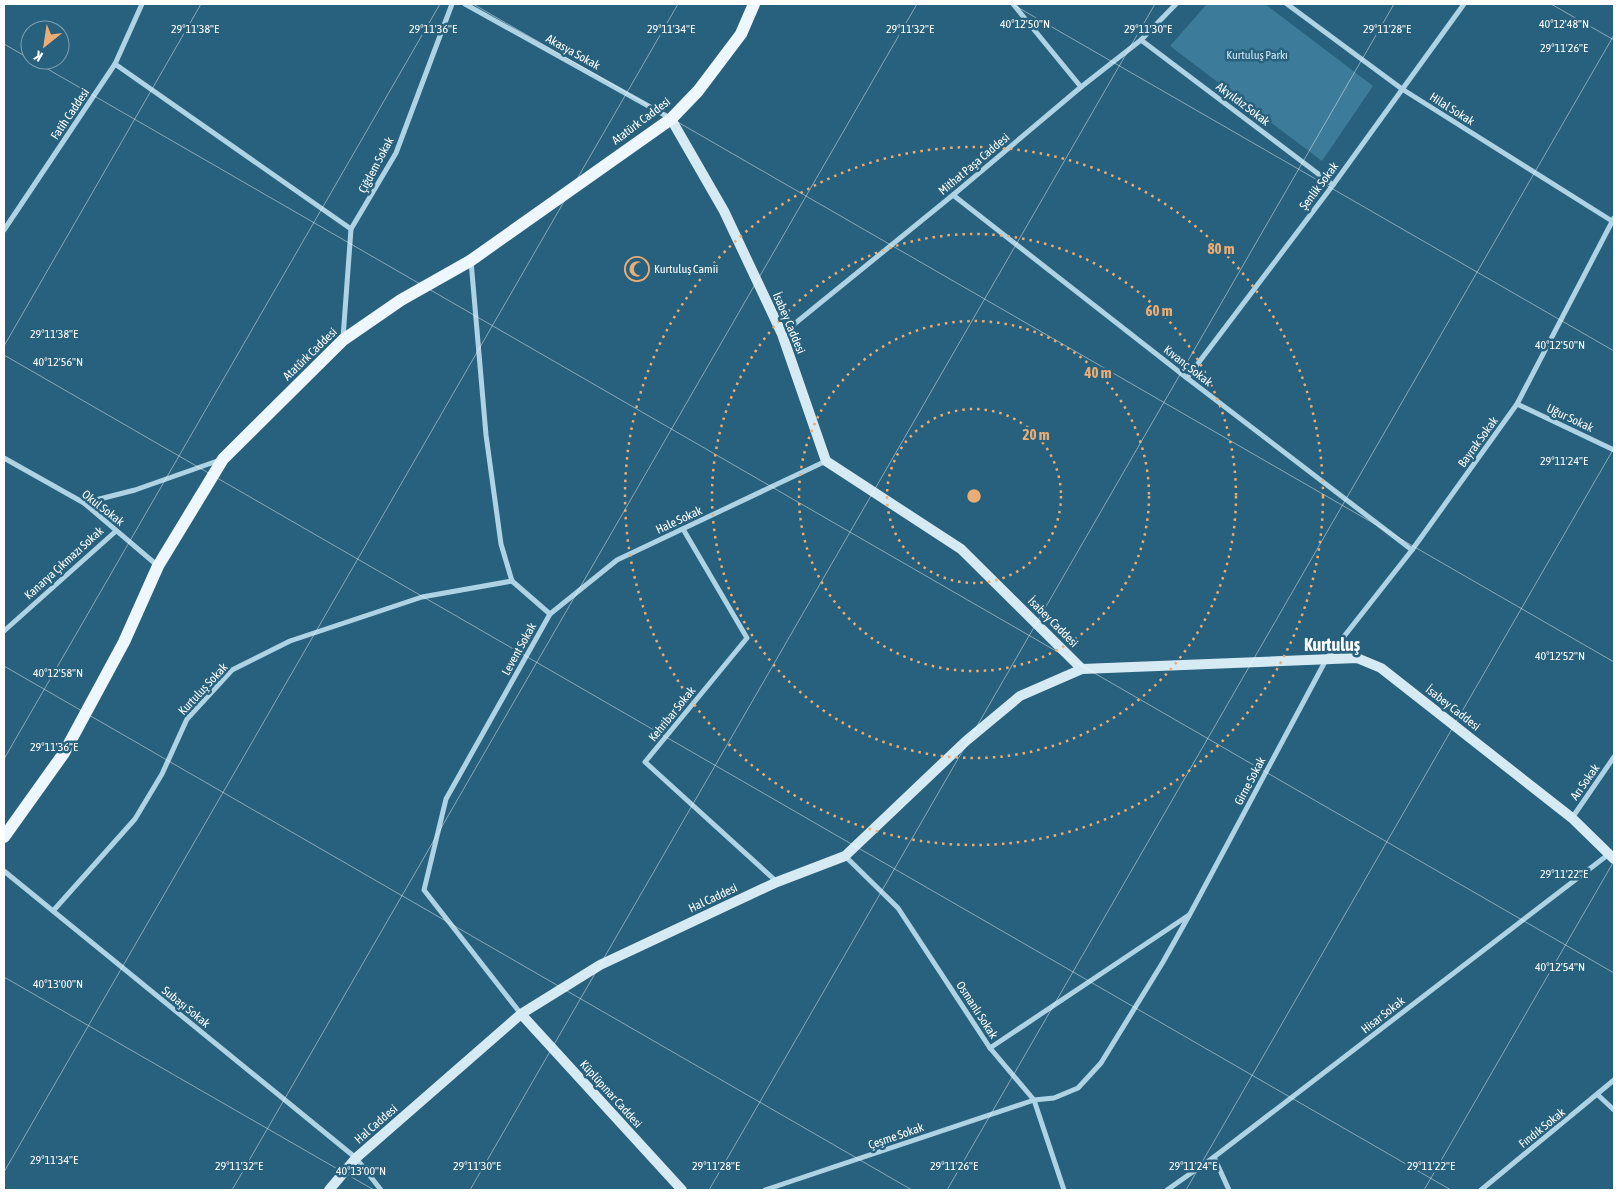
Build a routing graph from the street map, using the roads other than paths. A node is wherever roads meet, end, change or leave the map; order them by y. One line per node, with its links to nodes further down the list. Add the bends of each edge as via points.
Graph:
1 (142, 4): 10 (street, Fatih Caddesi)
2 (452, 4): 17 (street, Çiğdem Sokak, via 396,153)
3 (465, 4): 13 (street, Akasya Sokak)
4 (754, 4): 13 (main road, Atatürk Caddesi, via 741,34 698,91)
5 (1013, 4): 11 (street)
6 (1176, 4): 9 (street, Mithat Paşa Caddesi)
7 (1288, 4): 12 (street, Hilal Sokak)
8 (1464, 4): 12 (street, Şenlik Sokak)
9 (1141, 40): 11 (street, Mithat Paşa Caddesi); 14 (street, Akyıldız Sokak)
10 (115, 64): 17 (street); 18 (street, Fatih Caddesi)
11 (1081, 87): 15 (street, Mithat Paşa Caddesi)
12 (1402, 89): 14 (street, Şenlik Sokak); 16 (street, Hilal Sokak)
13 (671, 119): 19 (main road, Atatürk Caddesi); 20 (street, İsabey Caddesi, via 724,211)
14 (1332, 185): 22 (street, Şenlik Sokak)
15 (953, 195): 20 (street, Mithat Paşa Caddesi); 22 (street, Kıvanç Sokak)
16 (1613, 219): 23 (street, Bayrak Sokak)
17 (351, 229): 21 (street, Çiğdem Sokak)
18 (4, 230)
19 (470, 261): 21 (main road, Atatürk Caddesi, via 402,300); 33 (street, Levent Sokak, via 500,544)
20 (782, 334): 27 (street, İsabey Caddesi)
21 (343, 340): 26 (main road, Atatürk Caddesi)
22 (1187, 378): 31 (street, Kıvanç Sokak)
23 (1517, 404): 24 (street, Uğur Sokak); 31 (street, Bayrak Sokak)
24 (1614, 450)
25 (4, 458): 28 (street, Okul Sokak)
26 (223, 459): 28 (street, via 135,490); 32 (main road, Atatürk Caddesi)
27 (826, 461): 29 (street, Hale Sokak); 37 (street, İsabey Caddesi, via 961,549)
28 (84, 503): 30 (street, Okul Sokak)
29 (683, 529): 34 (street, Hale Sokak, via 617,560); 44 (street, Kehribar Sokak, via 747,638 645,762)
30 (116, 531): 32 (street, Okul Sokak); 35 (street, Kanarya Çıkmazı Sokak)
31 (1412, 550): 36 (street, Bayrak Sokak)
32 (158, 566): 40 (main road, Atatürk Caddesi, via 124,642 64,753)
33 (512, 580): 34 (street, Levent Sokak); 45 (street, Kurtuluş Sokak, via 422,597 290,641 232,670 187,719 162,774 135,819)
34 (550, 614): 47 (street, Levent Sokak, via 446,799 424,890)
35 (4, 631)
36 (1326, 658): 37 (street, İsabey Caddesi); 39 (street, İsabey Caddesi, via 1358,658 1381,668); 46 (street, Girne Sokak)
37 (1082, 669): 41 (street, Hal Caddesi, via 1020,696 966,741)
38 (1614, 758): 39 (street, Arı Sokak)
39 (1572, 818): 42 (street, İsabey Caddesi)
40 (4, 837)
41 (845, 856): 44 (street, Hal Caddesi); 48 (street, Osmanlı Sokak, via 898,908)
42 (1612, 856): 53 (street, Hisar Sokak)
43 (4, 871): 45 (street, Subaşı Sokak)
44 (776, 882): 47 (street, Hal Caddesi, via 600,965)
45 (53, 910): 54 (street, Subaşı Sokak)
46 (1190, 914): 48 (street, Girne Sokak); 51 (street, Girne Sokak, via 1101,1063 1078,1088 1054,1098)
47 (521, 1014): 54 (street, Hal Caddesi); 57 (street, Küplüpınar Caddesi)
48 (990, 1048): 51 (street, Osmanlı Sokak)
49 (1614, 1080): 50 (street, Fındık Sokak)
50 (1598, 1094): 52 (street); 62 (street, Fındık Sokak)
51 (1034, 1100): 58 (street, Çeşme Sokak); 59 (street, Osmanlı Sokak)
52 (1614, 1110)
53 (1214, 1157): 60 (street, Hisar Sokak); 61 (street)
54 (356, 1158): 55 (street, Hal Caddesi); 56 (street, Hal Caddesi)
55 (329, 1190)
56 (381, 1190)
57 (682, 1190)
58 (765, 1190)
59 (1064, 1190)
60 (1167, 1190)
61 (1229, 1190)
62 (1481, 1190)

